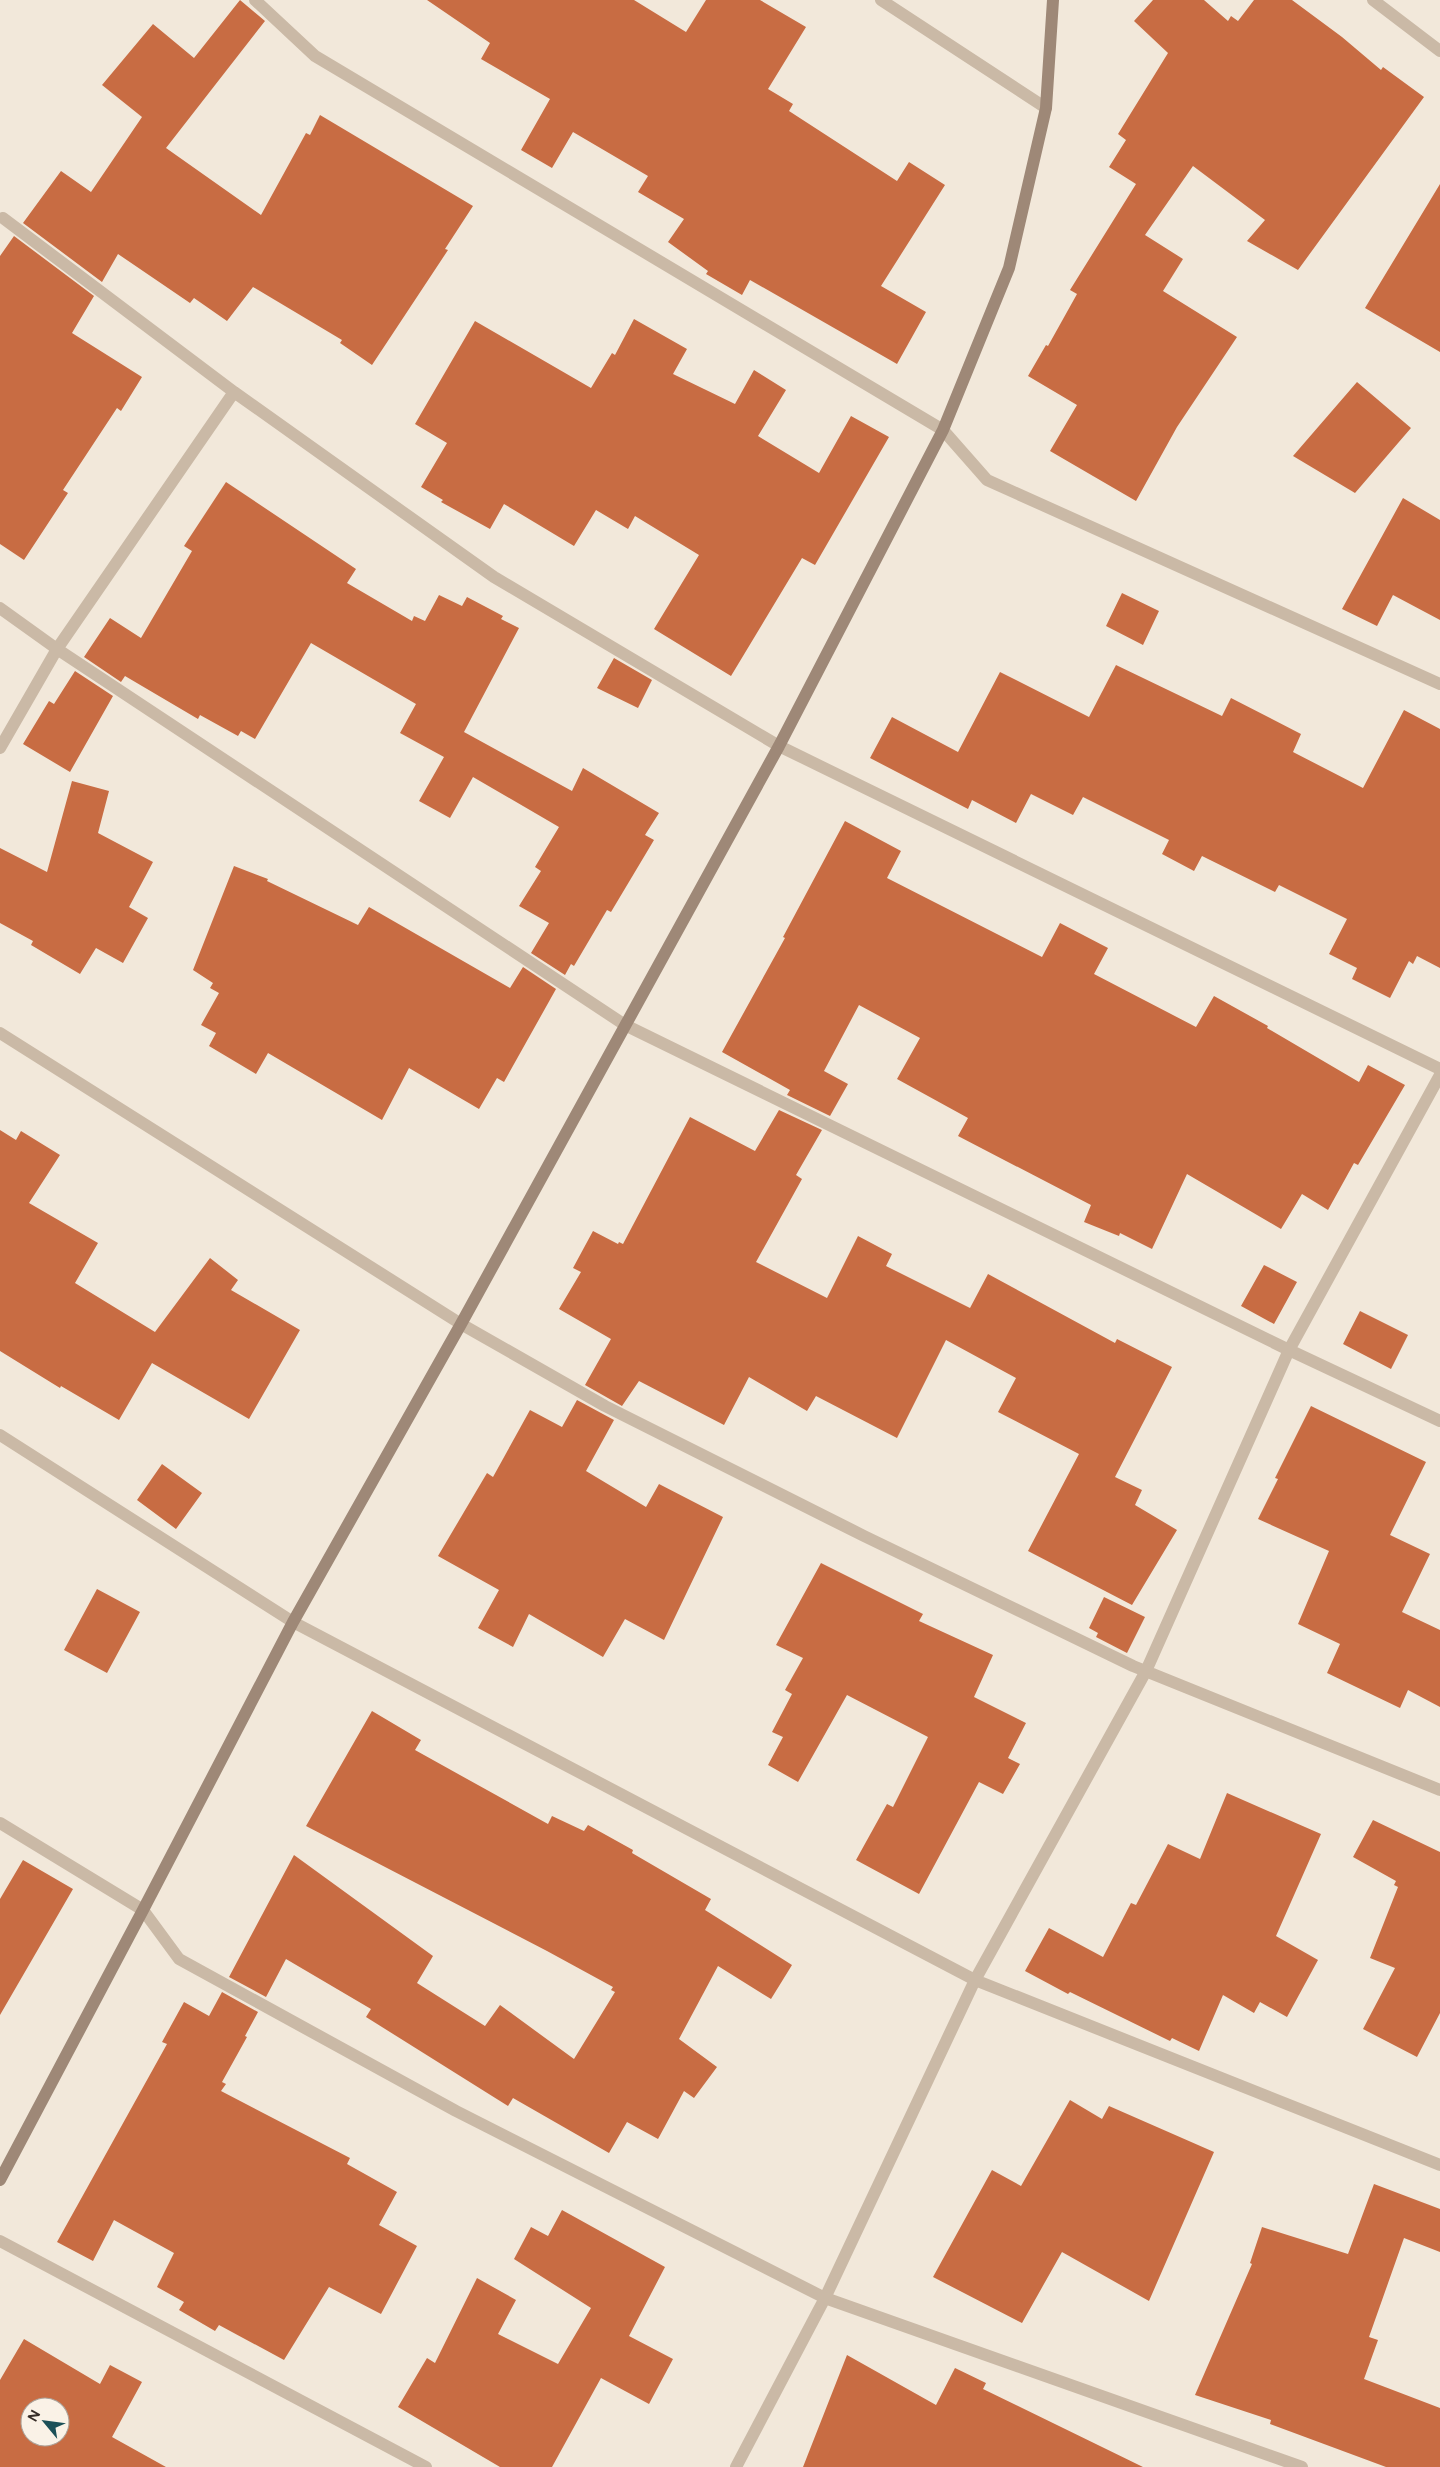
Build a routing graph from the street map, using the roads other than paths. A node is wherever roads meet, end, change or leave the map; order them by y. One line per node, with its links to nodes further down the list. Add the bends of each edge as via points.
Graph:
1 (255, 0): 9 (street, via 315,56)
2 (881, 0): 6 (street)
3 (1053, 0): 6 (main road)
4 (1373, 0): 5 (street)
5 (1440, 52)
6 (1046, 108): 9 (main road, via 1009,268)
7 (3, 218): 8 (street)
8 (234, 392): 11 (street); 13 (street, via 494,577)
9 (944, 430): 12 (street, via 987,480); 13 (main road)
10 (0, 608): 11 (street)
11 (57, 649): 14 (street); 15 (street)
12 (1440, 684)
13 (779, 746): 15 (main road); 17 (street)
14 (0, 748)
15 (624, 1025): 19 (main road); 20 (street)
16 (0, 1033): 19 (street)
17 (1440, 1069)
18 (1440, 1075): 20 (street)
19 (461, 1324): 23 (main road); 24 (street, via 614,1410 864,1536)
20 (1289, 1350): 21 (street); 24 (street)
21 (1440, 1421)
22 (0, 1435): 23 (street)
23 (293, 1622): 27 (main road); 28 (street)
24 (1146, 1671): 25 (street); 28 (street)
25 (1440, 1790)
26 (0, 1823): 27 (street)
27 (144, 1910): 30 (main road); 32 (street, via 179,1959 456,2111)
28 (975, 1980): 29 (street); 32 (street)
29 (1440, 2165)
30 (0, 2180)
31 (0, 2241): 33 (street)
32 (824, 2298): 34 (street); 35 (street)
33 (426, 2467)
34 (736, 2467)
35 (1302, 2467)

